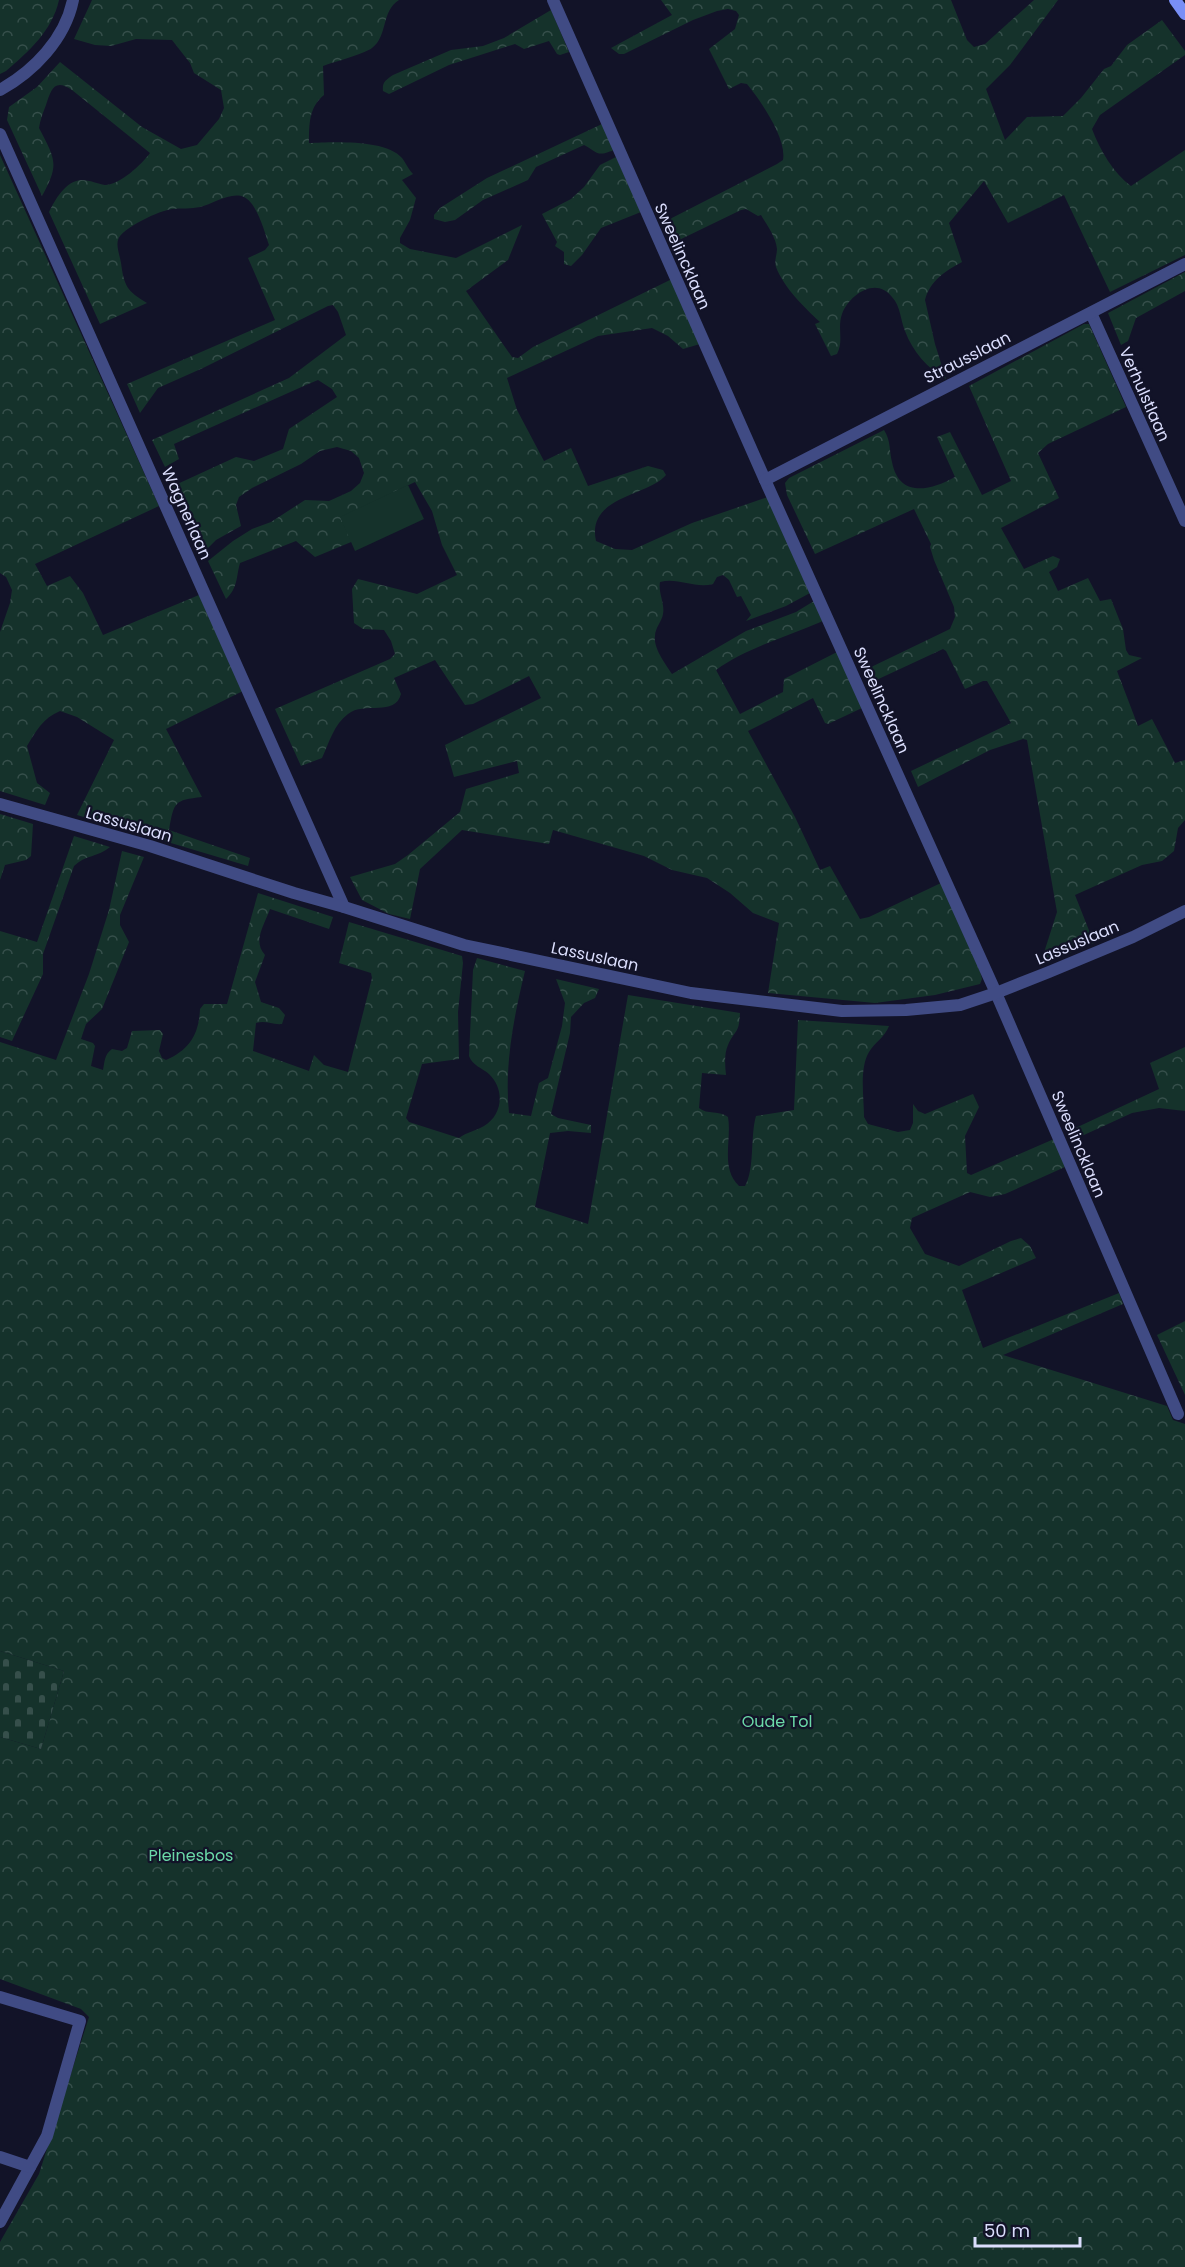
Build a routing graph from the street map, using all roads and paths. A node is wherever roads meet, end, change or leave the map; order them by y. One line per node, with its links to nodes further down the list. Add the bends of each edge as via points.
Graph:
1 (73, 0): 5 (street, via 70,14 49,51 18,80)
2 (554, 0): 9 (street, Sweelincklaan)
3 (1175, 0): 4 (main road)
4 (1185, 14)
5 (0, 90)
6 (0, 134): 12 (street, Wagnerlaan)
7 (1185, 264): 8 (street, Strausslaan)
8 (1091, 313): 9 (street, Strausslaan); 10 (street, Verhulstlaan)
9 (765, 480): 14 (street, Sweelincklaan)
10 (1185, 521)
11 (0, 804): 12 (street, Lassuslaan)
12 (344, 907): 14 (street, Lassuslaan, via 464,945 691,993 842,1011 960,1005)
13 (1185, 911): 14 (street, Lassuslaan)
14 (996, 993): 15 (street, Sweelincklaan)
15 (1178, 1414)
16 (0, 1997): 18 (street, via 80,2021 47,2136)
17 (0, 2157): 18 (street)
18 (30, 2167): 19 (street)
19 (0, 2222)

